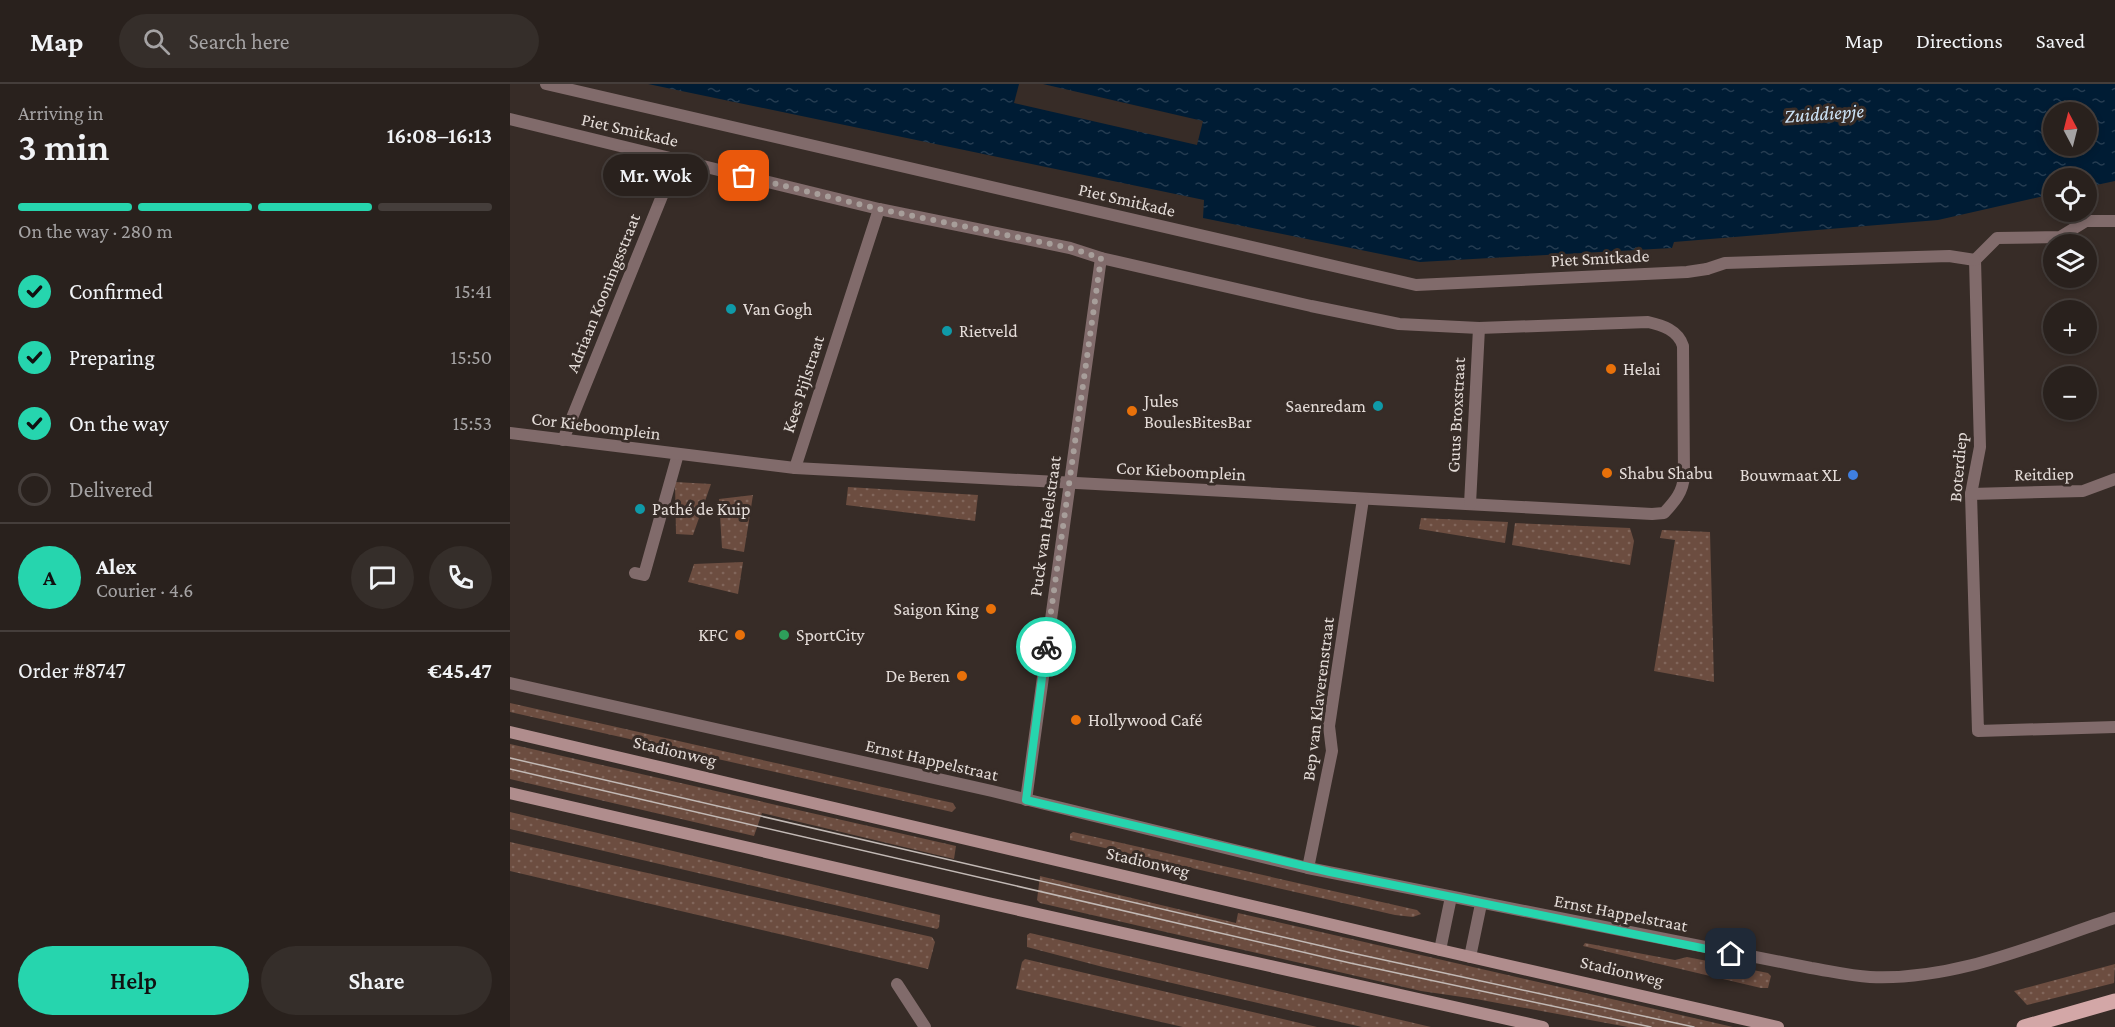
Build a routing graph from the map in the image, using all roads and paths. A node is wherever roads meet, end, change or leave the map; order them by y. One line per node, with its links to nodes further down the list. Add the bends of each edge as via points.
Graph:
1 (546, 84): 7 (street, Piet Smitkade, via 1416,285 1687,272 1737,262 1949,256)
2 (510, 119): 3 (street, Piet Smitkade)
3 (677, 159): 4 (street, Piet Smitkade); 10 (street, Adriaan Kooningsstraat)
4 (879, 209): 6 (street, Piet Smitkade, via 1070,248); 12 (street, Kees Pijlstraat)
5 (2115, 221): 7 (street, via 2086,221 2060,237 1997,238)
6 (1101, 258): 8 (street, Piet Smitkade, via 1399,324); 14 (street, Puck van Heelstraat)
7 (1975, 260): 15 (street, Boterdiep, via 1980,447)
8 (1479, 328): 17 (street, Piet Smitkade, via 1648,322 1660,324 1676,335 1683,346 1684,476); 18 (street, Guus Broxstraat)
9 (510, 433): 10 (street, Cor Kieboomplein)
10 (563, 440): 11 (street, Cor Kieboomplein)
11 (677, 458): 12 (street, Cor Kieboomplein); 19 (street, via 644,574)
12 (795, 468): 14 (street, Cor Kieboomplein)
13 (2115, 479): 15 (street, Reitdiep, via 2084,491)
14 (1069, 483): 16 (street, Cor Kieboomplein); 24 (street, Puck van Heelstraat)
15 (1971, 494): 21 (street, Boterdiep, via 1978,731)
16 (1363, 499): 18 (street, Cor Kieboomplein); 25 (street, Bep van Klaverenstraat, via 1329,726 1332,751)
17 (1677, 499): 18 (street, Cor Kieboomplein, via 1664,513 1652,514)
18 (1470, 504)
19 (635, 573)
20 (510, 683): 24 (street, Ernst Happelstraat)
21 (2115, 727)
22 (510, 732): 29 (main road, Stadionweg)
23 (510, 793): 34 (main road)
24 (1026, 800): 25 (street, Ernst Happelstraat)
25 (1308, 868): 26 (street, Ernst Happelstraat)
26 (1451, 897): 27 (street, Ernst Happelstraat); 29 (street)
27 (1481, 904): 28 (street, Ernst Happelstraat, via 1870,977 1974,966); 30 (street)
28 (2115, 918)
29 (1440, 950): 30 (main road, Stadionweg)
30 (1470, 957): 35 (main road, Stadionweg)
31 (897, 984): 33 (street)
32 (2115, 1001): 36 (main road)
33 (925, 1027)
34 (1543, 1027)
35 (1778, 1027)
36 (2024, 1027)

